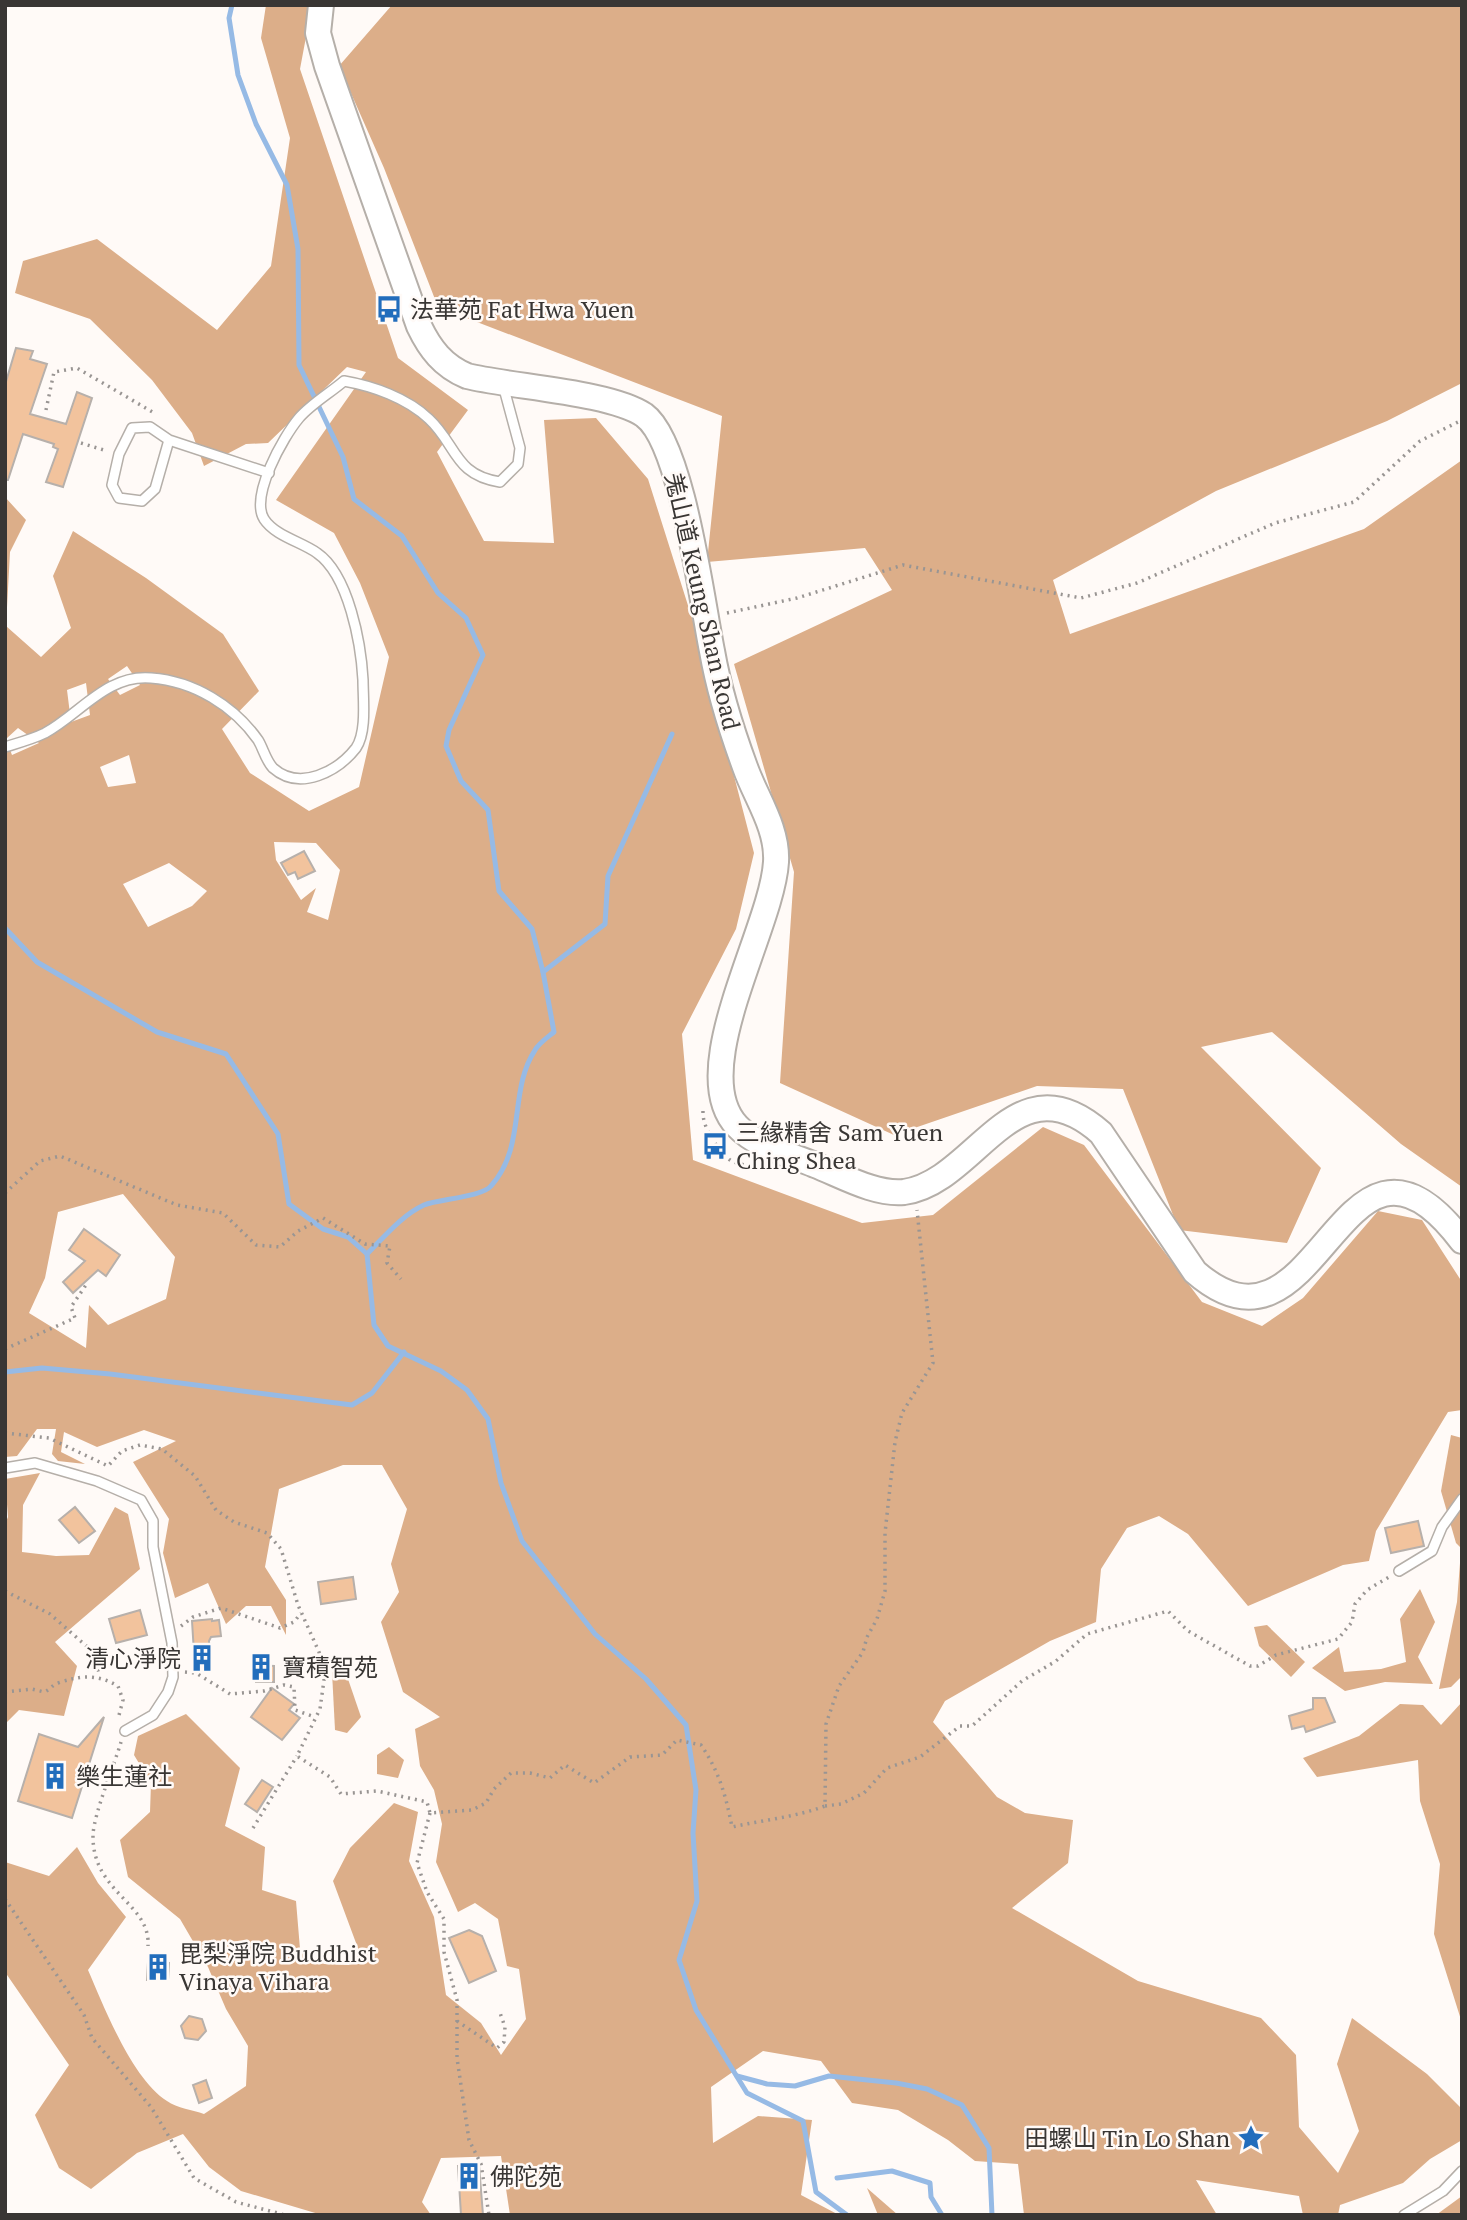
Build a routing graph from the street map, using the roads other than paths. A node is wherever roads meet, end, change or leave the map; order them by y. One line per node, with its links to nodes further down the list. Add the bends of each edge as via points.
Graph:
1 (321, 5): 2 (main road, 羗山道 Keung Shan Road, via 318,33 327,66 422,333 439,358 457,372)
2 (502, 383): 4 (lane, via 520,448 518,464 500,482 479,479 451,452 429,419 369,385 344,382 299,418); 6 (main road, 羗山道 Keung Shan Road, via 620,404 648,418 674,468 723,703 776,854 772,888 723,1046 723,1100 731,1119 746,1134 872,1187 901,1192 934,1180 1019,1115 1042,1110 1066,1113 1101,1133 1195,1272 1236,1297 1263,1295 1282,1286 1309,1263 1360,1204 1378,1194 1418,1199 1442,1215)
3 (169, 440): 3 (lane, via 150,427 132,428 112,485 120,498 142,500 155,489); 4 (lane)
4 (268, 473): 5 (lane, via 259,503 264,518 274,529 320,555 348,599 362,655 363,694 358,746 344,761 322,777 291,776 273,768 243,720 209,695 149,677 118,683 45,733)
5 (5, 747)
6 (1462, 1241)
7 (5, 1468): 10 (lane, via 19,1463 52,1466 141,1500 153,1521 173,1677 153,1714)
8 (1462, 1499): 9 (lane, via 1432,1551)
9 (1399, 1571)
10 (125, 1731)
11 (1462, 2171): 12 (lane, via 1443,2191)
12 (1404, 2215)

